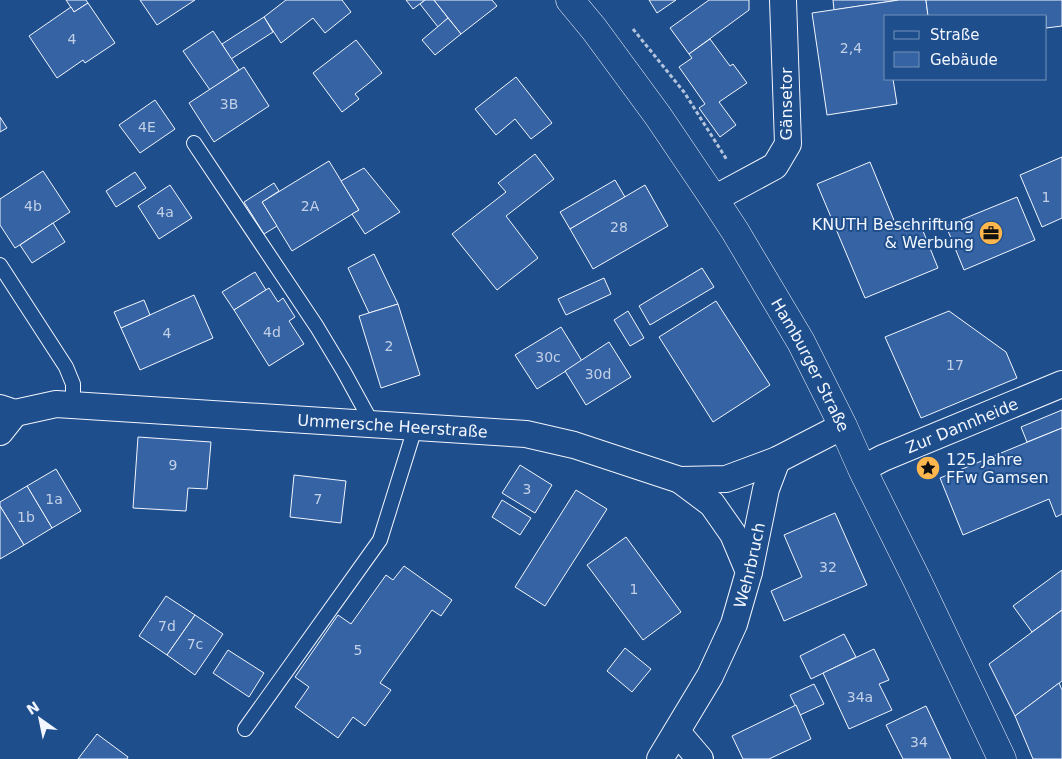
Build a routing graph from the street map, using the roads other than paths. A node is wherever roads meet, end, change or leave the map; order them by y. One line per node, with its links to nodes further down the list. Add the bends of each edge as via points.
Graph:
1 (570, 0): 4 (street, Hamburger Straße, via 658,116)
2 (783, 0): 4 (street, Gänsetor, via 788,144 776,166)
3 (194, 143): 9 (lane, via 317,327)
4 (714, 199): 10 (street, Hamburger Straße, via 796,334)
5 (0, 265): 7 (lane, via 66,367 73,384)
6 (1062, 384): 13 (street, Zur Dannheide)
7 (73, 405): 8 (street, Ummersche Heerstraße, via 56,404); 9 (street, Ummersche Heerstraße)
8 (5, 417)
9 (373, 425): 11 (street, Ummersche Heerstraße)
10 (843, 426): 12 (street); 13 (street, Hamburger Straße)
11 (415, 428): 14 (street, Ummersche Heerstraße, via 526,434 574,445); 16 (lane, via 380,540)
12 (777, 460): 14 (street, Ummersche Heerstraße, via 726,479); 15 (street, Wehrbruch, via 766,488)
13 (862, 469): 20 (street, Hamburger Straße)
14 (680, 480): 15 (street, via 712,504 732,534)
15 (748, 572): 17 (street, Wehrbruch, via 734,624 710,676)
16 (245, 730)
17 (676, 732): 18 (street, Wehrbruch); 19 (street)
18 (660, 759)
19 (700, 759)
20 (1002, 759)

